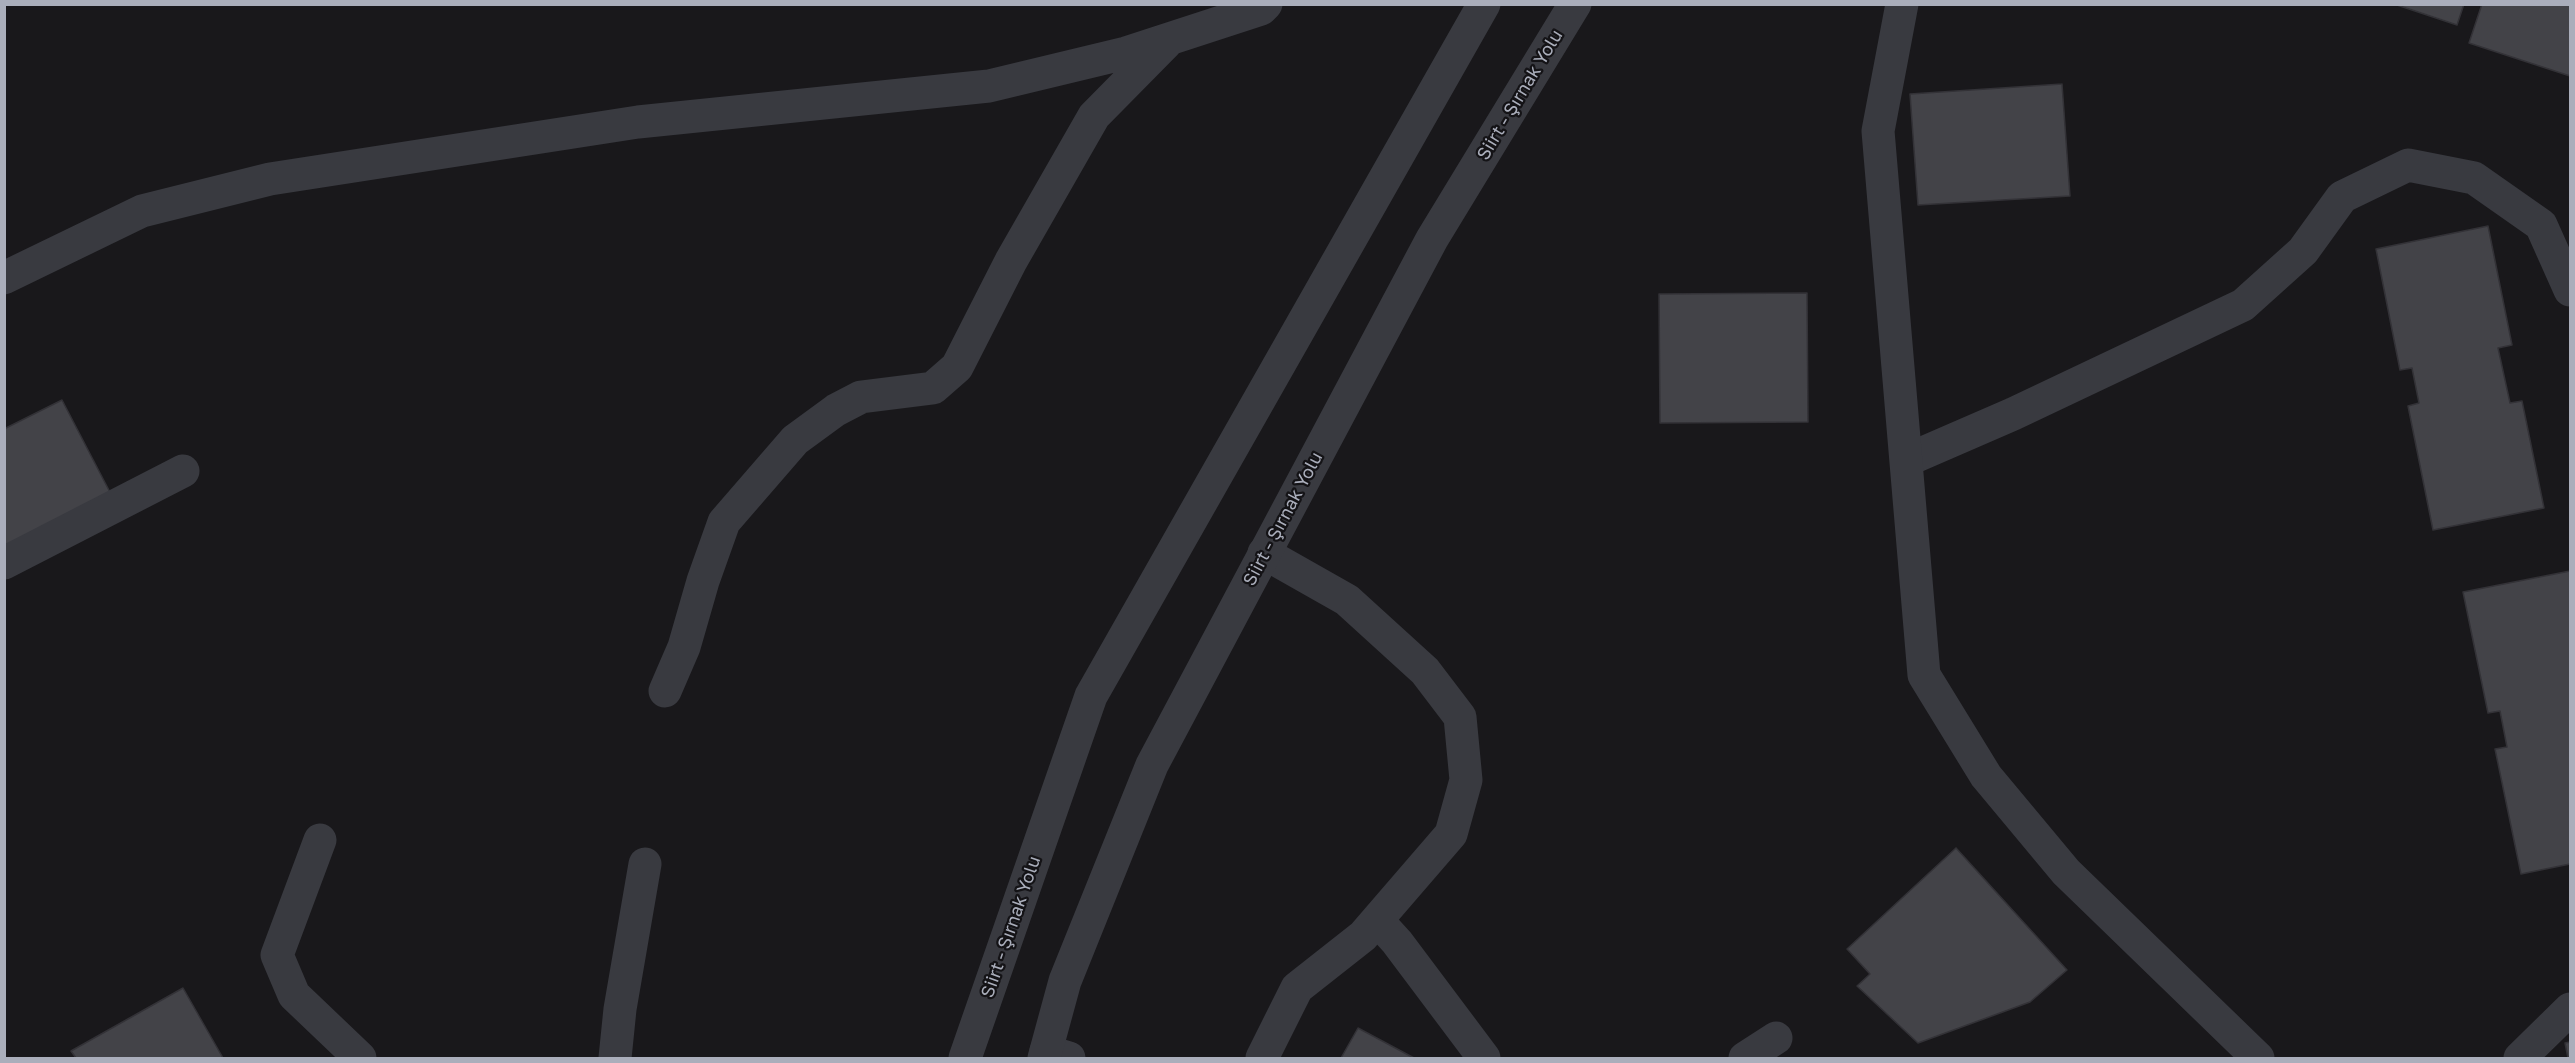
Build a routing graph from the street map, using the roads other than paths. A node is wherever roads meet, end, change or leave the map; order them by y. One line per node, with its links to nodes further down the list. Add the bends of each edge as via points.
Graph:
1 (1266, 4): 5 (street, via 1262,9)
2 (1484, 4): 21 (street, Siirt - Şırnak Yolu, via 1091,696)
3 (1575, 4): 10 (street, Siirt - Şırnak Yolu, via 1432,238)
4 (1902, 4): 8 (street, via 1878,131)
5 (1170, 39): 6 (street, via 989,86 638,122 270,179 142,211); 12 (street, via 1094,116 957,367 933,388 861,397 836,410 795,440 724,522 684,647)
6 (4, 278)
7 (2571, 290): 8 (street, via 2541,225 2474,178 2408,165 2342,197 2303,251 2243,305)
8 (1907, 460): 25 (street, via 1924,675 1986,776 2066,872)
9 (183, 471): 11 (street)
10 (1264, 553): 15 (street, via 1347,600 1425,671 1460,717 1466,780 1451,834); 18 (street, Siirt - Şırnak Yolu, via 1152,765 1065,981)
11 (4, 563)
12 (665, 692)
13 (320, 840): 19 (street, via 277,955 294,995)
14 (645, 864): 20 (street)
15 (1377, 920): 22 (street, via 1363,936 1297,988); 23 (street)
16 (2571, 1009): 26 (street)
17 (1776, 1038): 24 (street)
18 (1053, 1056)
19 (360, 1059)
20 (615, 1059)
21 (965, 1059)
22 (1262, 1059)
23 (1484, 1059)
24 (1745, 1059)
25 (2258, 1059)
26 (2520, 1059)

